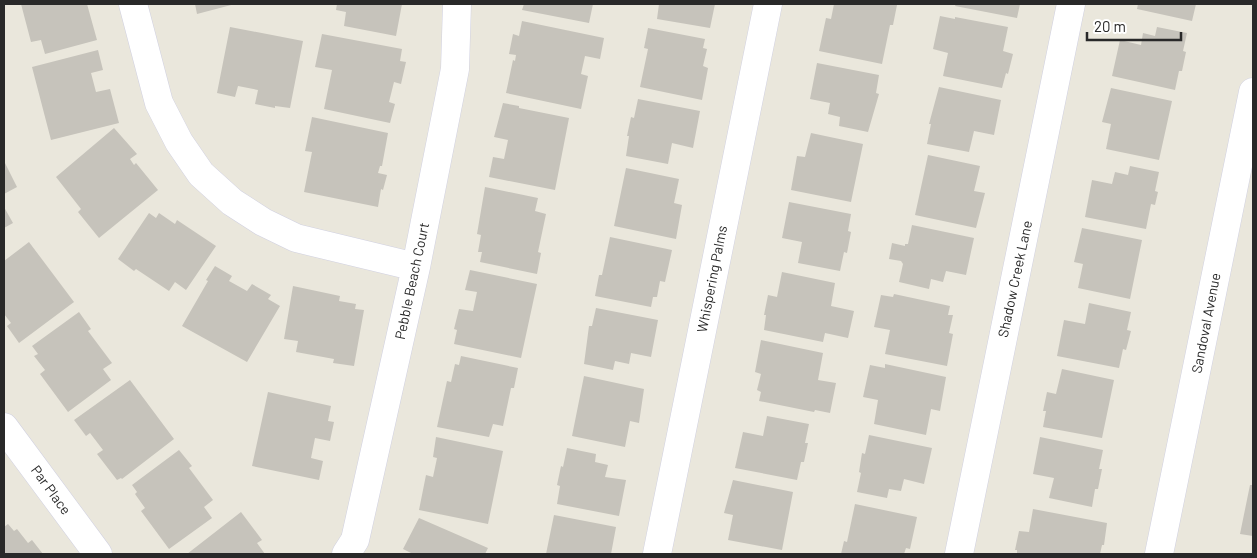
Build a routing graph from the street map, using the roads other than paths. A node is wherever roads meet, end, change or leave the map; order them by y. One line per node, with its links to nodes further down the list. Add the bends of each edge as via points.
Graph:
1 (133, 4): 6 (street, via 159,103 179,142 201,174 232,202 296,238)
2 (456, 4): 6 (street, Pebble Beach Court, via 455,69)
3 (768, 4): 10 (street, Whispering Palms)
4 (1072, 4): 11 (street, Shadow Creek Lane)
5 (1253, 92): 12 (street, Sandoval Avenue)
6 (416, 267): 9 (street, Pebble Beach Court, via 355,540)
7 (4, 427): 8 (street, Par Place)
8 (98, 554)
9 (346, 554)
10 (656, 554)
11 (959, 554)
12 (1159, 554)

